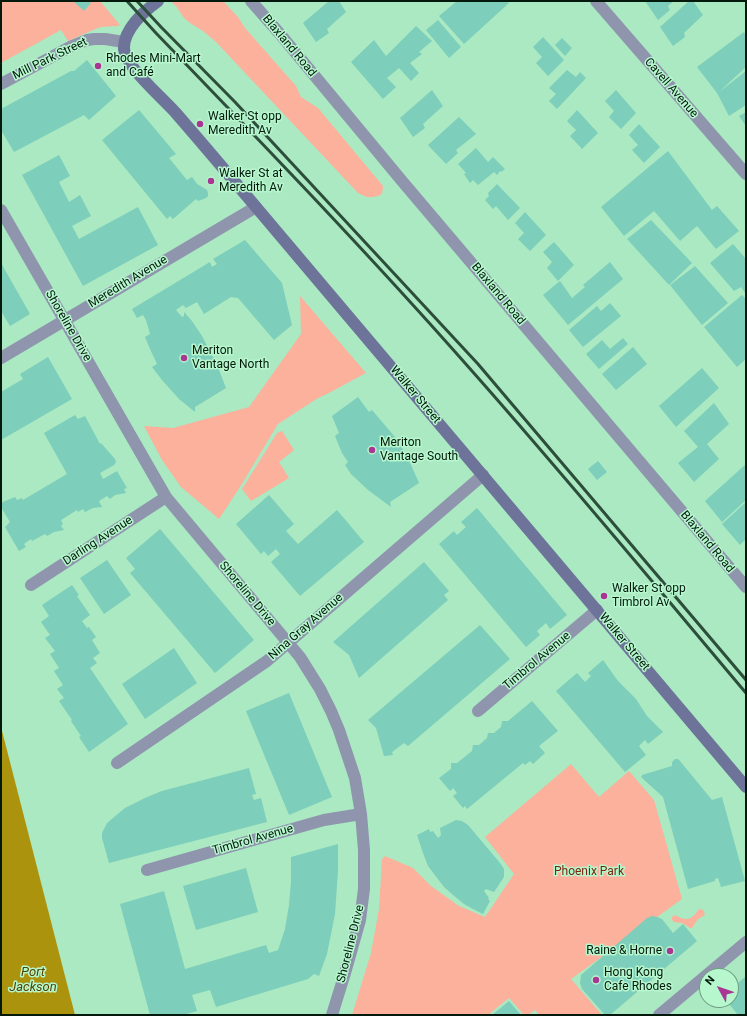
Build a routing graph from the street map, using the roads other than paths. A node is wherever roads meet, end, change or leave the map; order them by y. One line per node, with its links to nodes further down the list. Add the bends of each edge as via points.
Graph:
1 (158, 1): 4 (street, via 132,24)
2 (250, 1): 14 (street, Blaxland Road)
3 (596, 1): 6 (street, Cavell Avenue)
4 (124, 42): 5 (street, Mill Park Street, via 87,40); 7 (street, Walker Street, via 127,59 137,72)
5 (1, 84)
6 (746, 174)
7 (256, 207): 9 (street, Meredith Avenue); 11 (street, Walker Street)
8 (1, 210): 9 (street, Shoreline Drive)
9 (64, 320): 10 (street, Meredith Avenue); 12 (street, Shoreline Drive)
10 (1, 358)
11 (483, 475): 15 (street, Walker Street); 16 (street, Nina Gray Avenue)
12 (166, 497): 13 (street, Darling Avenue); 16 (street, Shoreline Drive)
13 (31, 585)
14 (746, 587)
15 (597, 610): 17 (street, Timbrol Avenue); 19 (street, Walker Street)
16 (288, 643): 18 (street, Nina Gray Avenue, via 267,661); 20 (street, Shoreline Drive, via 309,671 331,711 355,778)
17 (478, 711)
18 (117, 764)
19 (746, 787)
20 (361, 814): 21 (street, Timbrol Avenue, via 324,820); 23 (street, Shoreline Drive, via 364,889 360,920)
21 (147, 870)
22 (746, 942): 24 (street)
23 (332, 1015)
24 (659, 1015)

